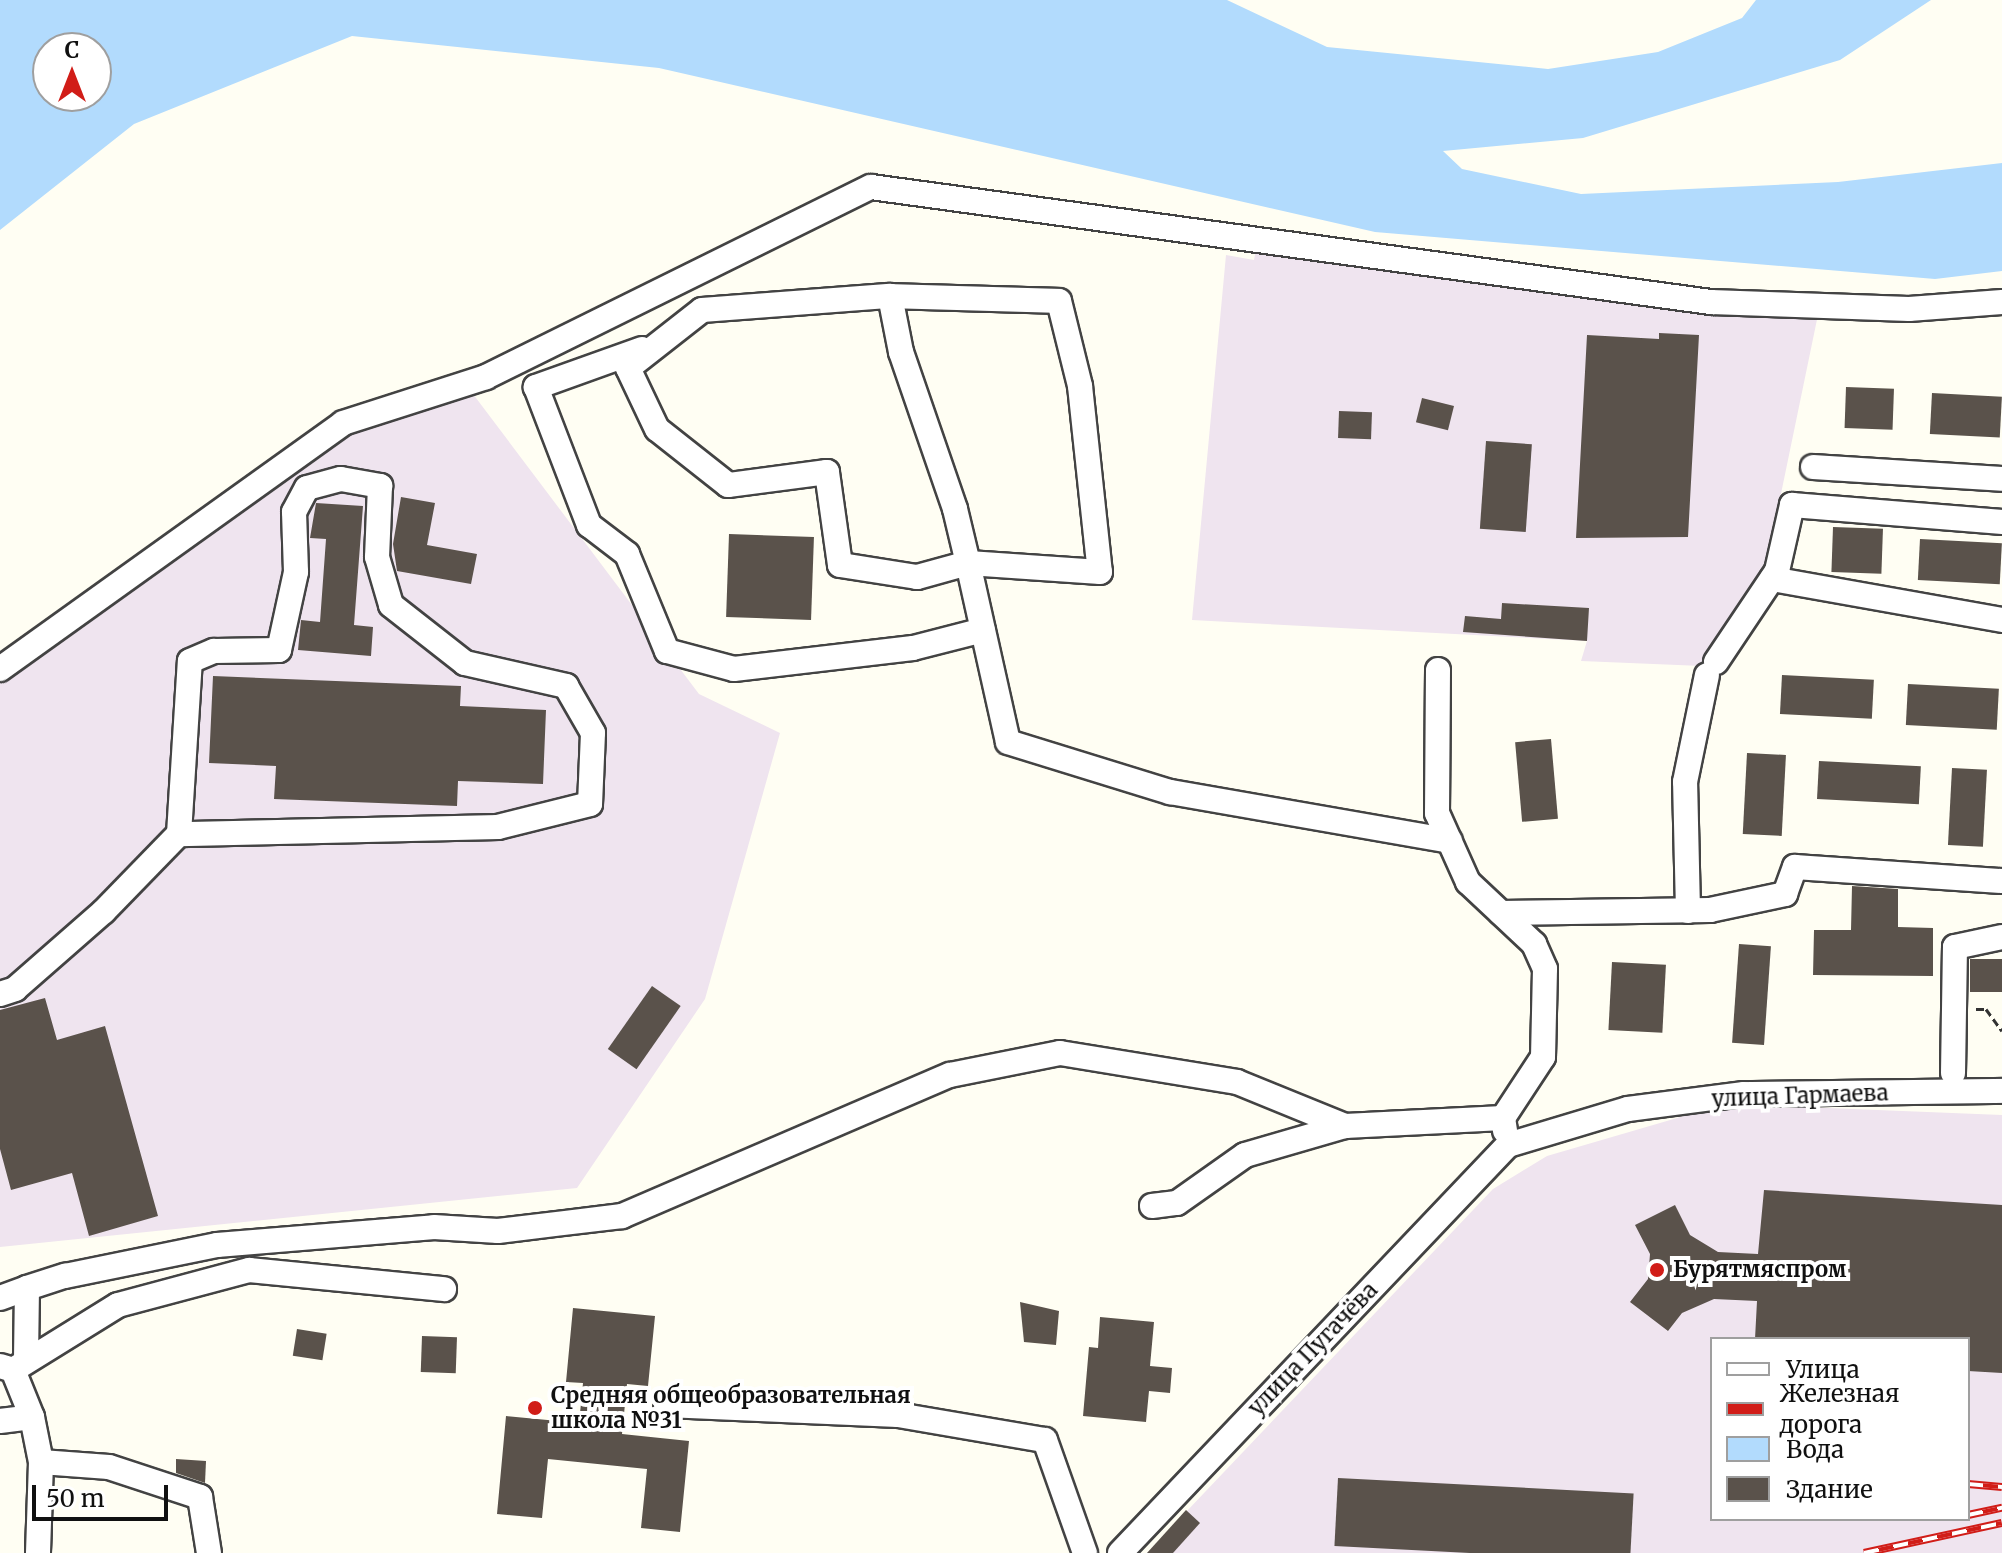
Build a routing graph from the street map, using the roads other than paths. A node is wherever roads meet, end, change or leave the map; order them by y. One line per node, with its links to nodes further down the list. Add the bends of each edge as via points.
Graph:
1 (890, 296): 3 (street, via 702,310); 7 (street); 7 (street, via 1059,301 1080,386 1100,572)
2 (2002, 302): 11 (street, via 1909,309 1711,302 871,187 486,377 343,423)
3 (660, 343): 7 (street, via 628,368 657,429 728,485 827,472 840,565 917,577); 10 (street, via 536,387 589,525 627,554 667,651 734,669 913,648)
4 (1813, 467): 5 (street)
5 (2002, 479)
6 (2002, 522): 8 (street, via 1792,505)
7 (968, 563): 10 (street)
8 (1772, 579): 9 (street); 16 (street, via 1712,668 1685,782)
9 (2002, 620)
10 (983, 630): 14 (street, via 1008,742 1170,792)
11 (0, 669)
12 (1438, 670): 14 (street, via 1437,813)
13 (179, 834): 13 (street, via 498,827 590,804 593,733 566,686 465,663 391,605 377,557 380,486 341,479 307,488 294,512 296,572 279,650 214,651 190,661); 19 (street, via 104,911 15,989)
14 (1450, 841): 17 (street, via 1468,882)
15 (2002, 881): 16 (street, via 1795,867 1785,894)
16 (1688, 911): 17 (street)
17 (1501, 913): 22 (street, via 1534,944 1545,969 1549,1014 1543,1057)
18 (2002, 937): 20 (street, via 1955,947)
19 (0, 994)
20 (1953, 1073)
21 (2002, 1091): 24 (street, улица Гармаева, via 1744,1094 1628,1109)
22 (1503, 1118): 23 (street); 24 (street)
23 (1345, 1126): 25 (street, via 1245,1155 1177,1203); 26 (street, via 1237,1082 1060,1053 950,1075 622,1216 498,1231 434,1227 217,1245)
24 (1508, 1145): 37 (street, улица Пугачёва)
25 (1152, 1206)
26 (27, 1288): 28 (street); 29 (street)
27 (444, 1289): 29 (street, via 249,1270 118,1305)
28 (0, 1298)
29 (13, 1365): 31 (street)
30 (666, 1405): 36 (street, via 898,1415 1045,1440)
31 (32, 1417): 32 (street); 33 (street)
32 (0, 1421)
33 (41, 1462): 34 (street); 35 (street, via 109,1467 200,1497)
34 (38, 1553)
35 (209, 1553)
36 (1085, 1553)
37 (1120, 1553)

